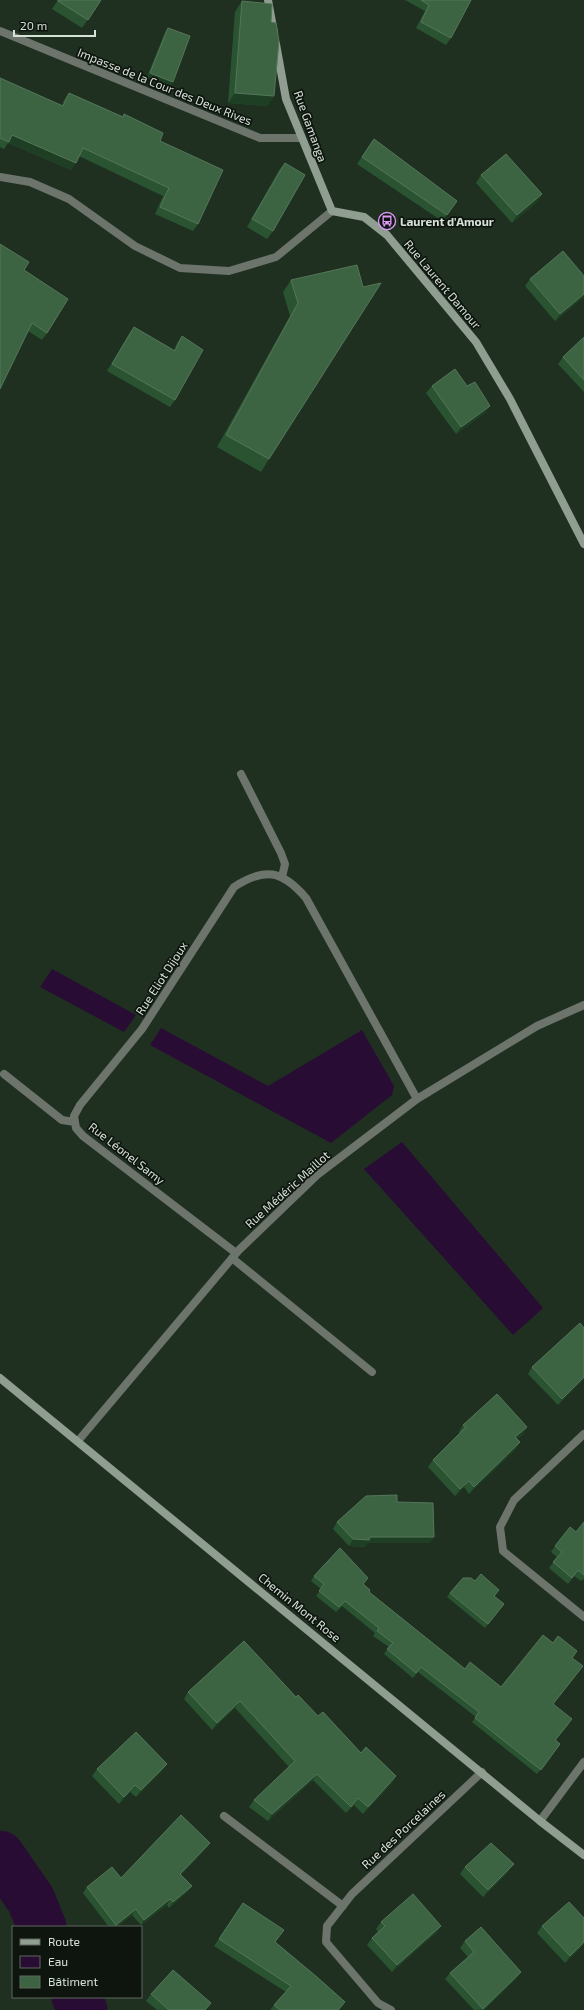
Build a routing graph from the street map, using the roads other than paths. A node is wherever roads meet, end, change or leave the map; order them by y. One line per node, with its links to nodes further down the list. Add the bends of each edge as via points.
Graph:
1 (268, 0): 3 (street, Rue Gamanga, via 286,99)
2 (0, 31): 3 (street, Impasse de la Cour des Deux Rives, via 260,138)
3 (301, 138): 5 (street, Rue Gamanga)
4 (0, 177): 5 (street, via 30,182 69,199 135,246 180,268 229,271 276,257)
5 (332, 211): 6 (street, Rue Laurent Damour, via 364,217 387,235 476,342 510,399)
6 (584, 544)
7 (241, 774): 8 (street, via 281,853 285,864)
8 (282, 877): 11 (street, via 294,884 306,898); 12 (street, Rue Eliot Dijoux, via 262,875 248,878 234,887 142,1029 80,1106 74,1116)
9 (584, 1005): 11 (street, Rue Médéric Maillot, via 537,1026)
10 (4, 1074): 12 (street, Rue Léonel Samy, via 62,1120)
11 (417, 1099): 13 (street, Rue Médéric Maillot, via 317,1175)
12 (75, 1122): 13 (street, Rue Léonel Samy, via 76,1128 83,1136)
13 (234, 1256): 14 (street, Rue Léonel Samy); 17 (street, Rue Médéric Maillot)
14 (372, 1372)
15 (0, 1378): 17 (street, Chemin Mont Rose)
16 (584, 1434): 18 (street, via 514,1500 500,1527 503,1550)
17 (78, 1441): 20 (street, Chemin Mont Rose)
18 (584, 1617)
19 (584, 1762): 22 (street)
20 (482, 1772): 22 (street, Chemin Mont Rose); 24 (street, Rue des Porcelaines, via 352,1894)
21 (224, 1816): 24 (street)
22 (540, 1821): 23 (street, Chemin Mont Rose)
23 (584, 1855)
24 (343, 1906): 25 (street, Rue des Porcelaines, via 327,1926 326,1942 378,2003)
25 (391, 2010)

